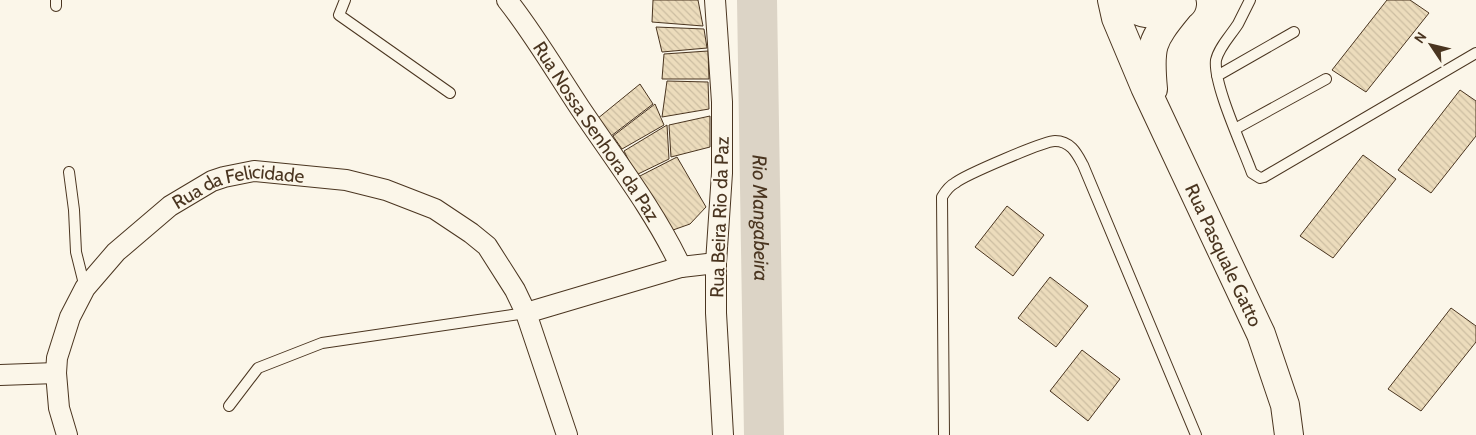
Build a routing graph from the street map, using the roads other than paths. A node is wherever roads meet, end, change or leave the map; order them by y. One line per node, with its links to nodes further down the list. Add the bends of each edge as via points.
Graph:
1 (346, 0): 12 (lane, via 339,15)
2 (507, 0): 17 (street, Rua Nossa Senhora da Paz, via 639,195)
3 (715, 0): 16 (street, Rua Beira Rio da Paz, via 722,102 722,173)
4 (1112, 0): 13 (street, Rua Pasquale Gatto, via 1116,18)
5 (1121, 0): 7 (street, via 1136,11 1150,14 1165,13)
6 (1250, 0): 10 (lane, via 1220,50 1216,60)
7 (1183, 4): 13 (street, Rua Pasquale Gatto, via 1158,32 1151,53)
8 (1294, 32): 10 (lane)
9 (1476, 53): 14 (lane, via 1264,177 1252,173)
10 (1217, 76): 14 (lane)
11 (1326, 79): 14 (lane)
12 (450, 93)
13 (1155, 108): 22 (street, Rua Pasquale Gatto, via 1261,334)
14 (1235, 129)
15 (69, 172): 18 (lane, via 76,252)
16 (716, 263): 17 (street); 26 (street, Rua Beira Rio da Paz)
17 (681, 267): 19 (street)
18 (85, 288): 19 (street, Rua da Felicidade, via 116,252 170,206 212,181 254,171 346,180 386,190 435,209 487,246); 20 (street, Rua da Felicidade, via 60,344)
19 (526, 313): 23 (lane, via 322,343 258,368); 25 (street, Rua da Felicidade)
20 (56, 373): 21 (street); 24 (street, Rua da Felicidade)
21 (0, 374)
22 (1285, 405): 29 (street, Rua Pasquale Gatto); 30 (street, Rua Pasquale Gatto)
23 (229, 406)
24 (67, 435)
25 (567, 435)
26 (723, 435)
27 (944, 435): 28 (lane, via 942,197 955,182 1055,141 1075,150)
28 (1196, 435)
29 (1289, 435)
30 (1303, 435)

